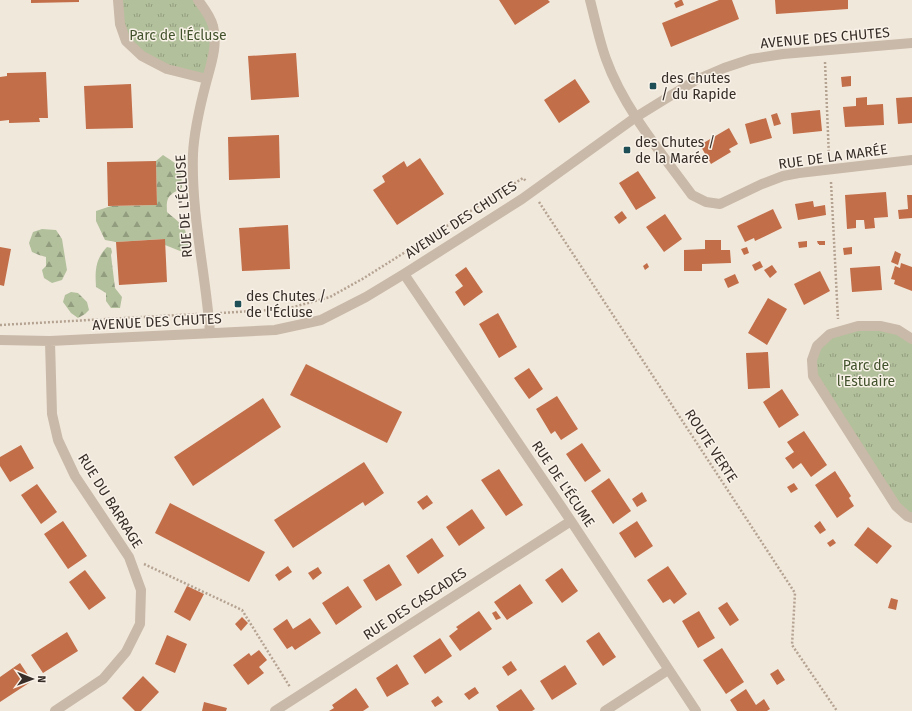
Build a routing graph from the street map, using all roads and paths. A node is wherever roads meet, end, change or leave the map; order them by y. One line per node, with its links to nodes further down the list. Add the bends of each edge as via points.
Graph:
1 (118, 0): 6 (street, via 120,24 126,41 142,56 167,69)
2 (198, 0): 6 (street, RUE DE L'ÉCLUSE, via 213,25 215,50)
3 (590, 0): 7 (street, RUE DE LA MARÉE, via 606,59)
4 (912, 43): 5 (street, AVENUE DES CHUTES)
5 (825, 50): 7 (street, AVENUE DES CHUTES, via 751,59 724,68 696,80); 9 (path)
6 (207, 79): 17 (street, RUE DE L'ÉCLUSE, via 196,126 193,154 195,205)
7 (636, 117): 9 (street, RUE DE LA MARÉE, via 692,195 706,202 720,204 783,176); 12 (street, AVENUE DES CHUTES, via 522,199)
8 (912, 160): 9 (street, RUE DE LA MARÉE)
9 (830, 170): 16 (path)
10 (523, 178): 13 (path, via 330,297 286,309)
11 (537, 199): 30 (path, ROUTE VERTE, via 796,593 792,645)
12 (404, 274): 17 (street, AVENUE DES CHUTES, via 321,320 274,330); 22 (street, RUE DE L'ÉCUME)
13 (225, 312)
14 (190, 314): 15 (path)
15 (0, 325)
16 (838, 331): 18 (street, via 858,326 880,326 898,330); 21 (street, via 830,334 817,346 812,360 813,376 896,506)
17 (210, 333): 20 (street, AVENUE DES CHUTES)
18 (912, 339)
19 (0, 340): 20 (street, AVENUE DES CHUTES)
20 (50, 341): 23 (street, RUE DU BARRAGE, via 52,414 58,440 75,476)
21 (912, 518)
22 (571, 521): 24 (street, RUE DE L'ÉCUME); 25 (street, RUE DES CASCADES)
23 (129, 557): 25 (path, via 242,610); 26 (street, RUE DU BARRAGE, via 141,590 140,624 126,652 103,678)
24 (668, 670): 28 (street); 29 (street, RUE DE L'ÉCUME)
25 (297, 697): 27 (street, RUE DES CASCADES)
26 (55, 711)
27 (275, 711)
28 (605, 711)
29 (696, 711)
30 (838, 711)

